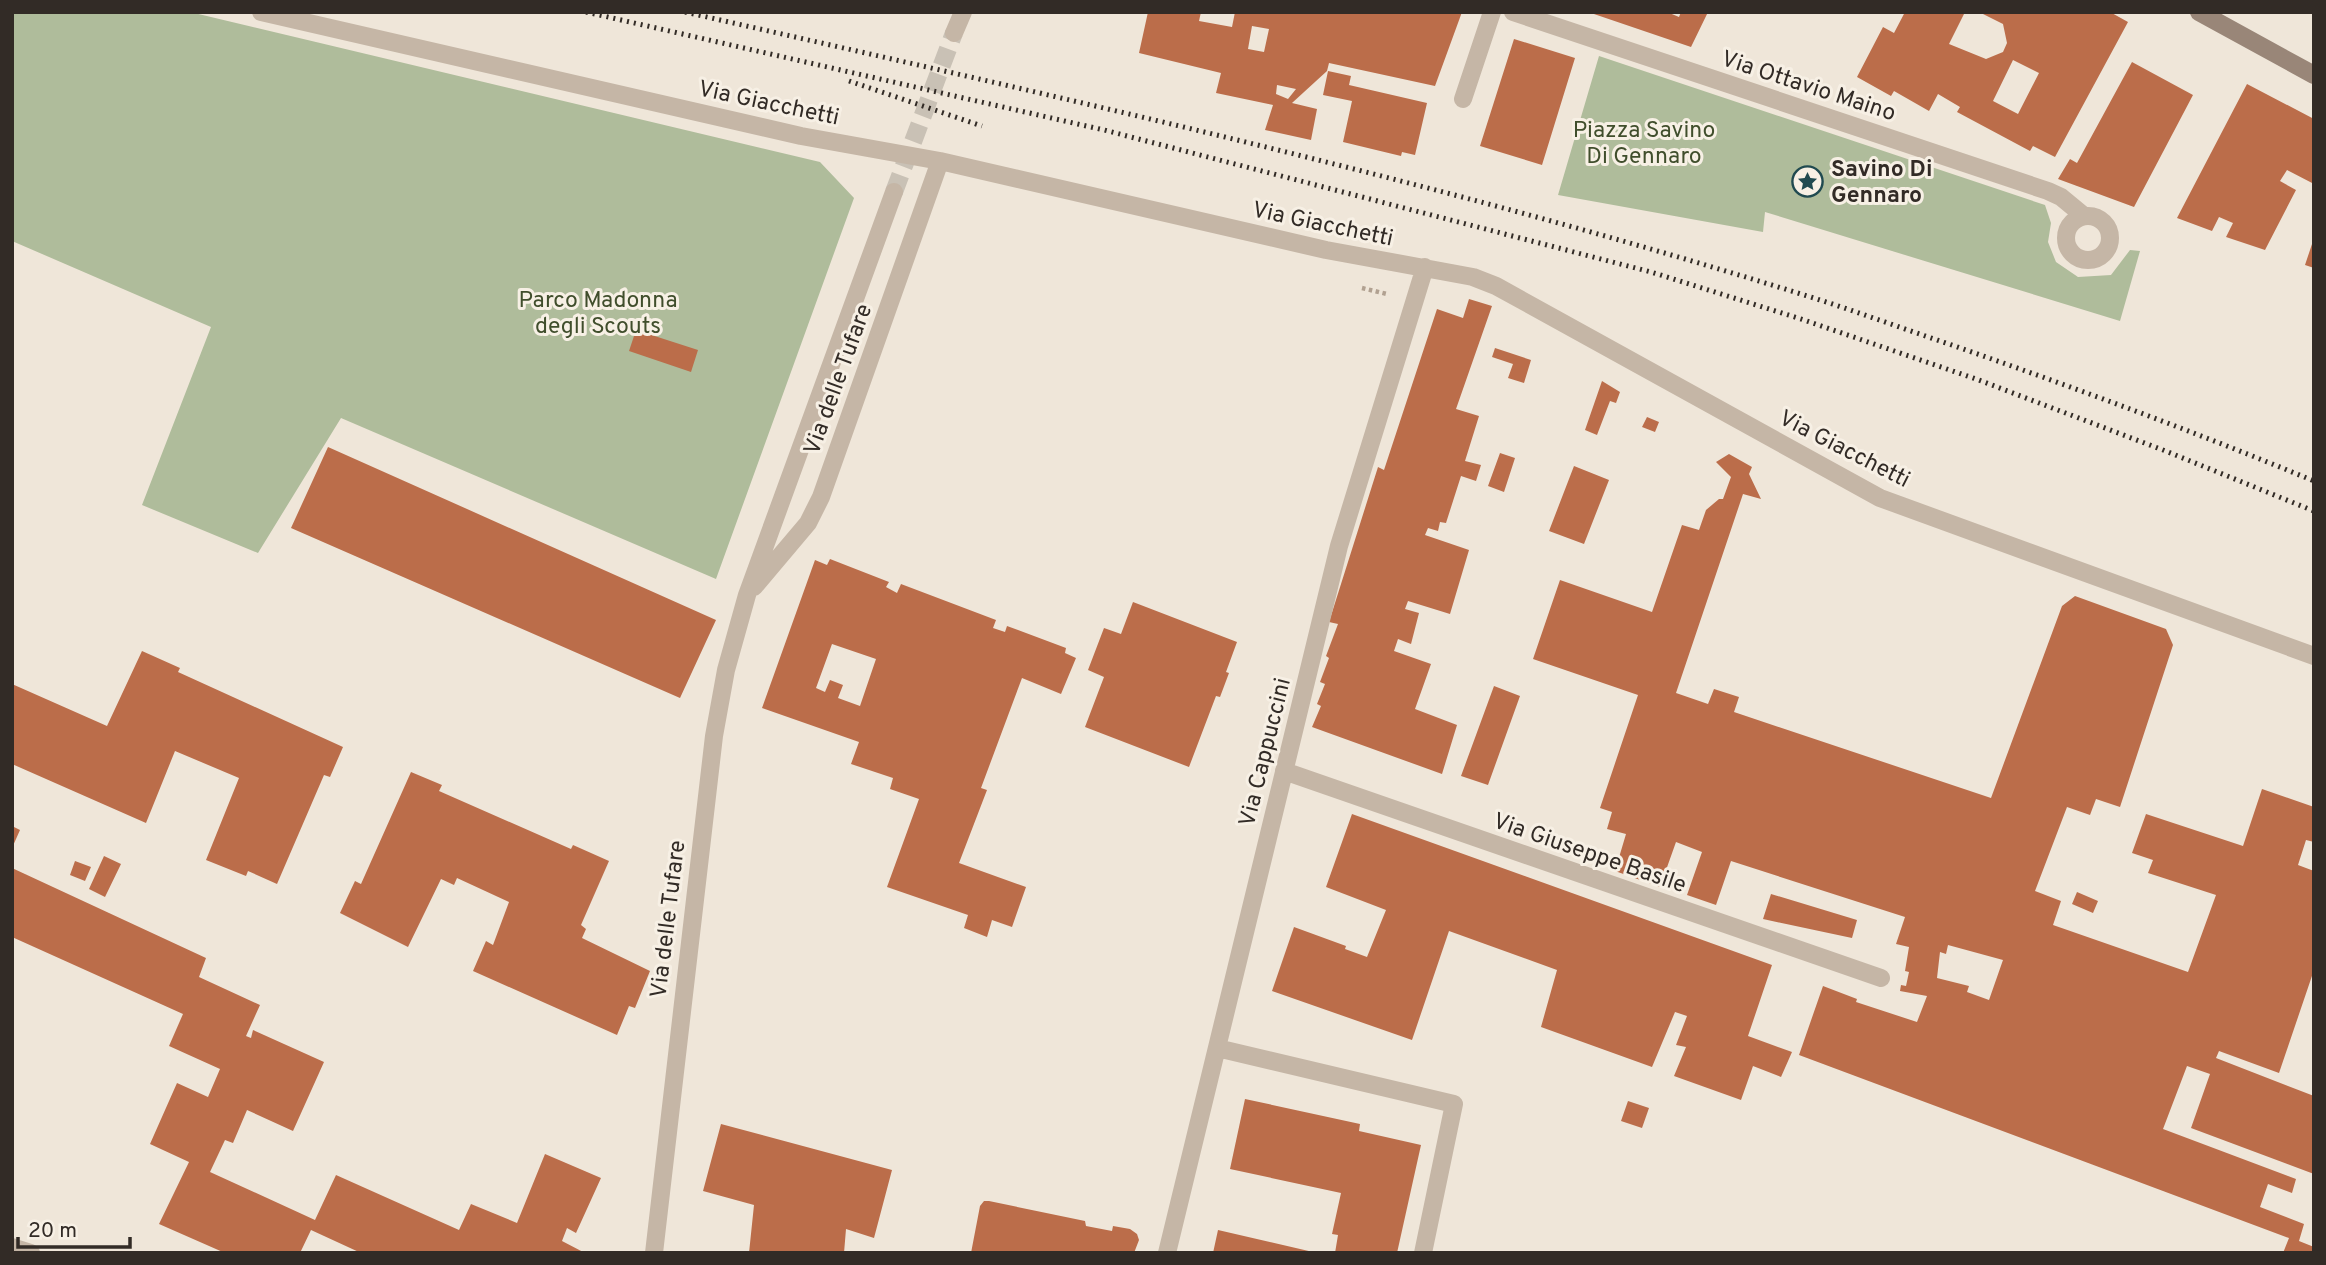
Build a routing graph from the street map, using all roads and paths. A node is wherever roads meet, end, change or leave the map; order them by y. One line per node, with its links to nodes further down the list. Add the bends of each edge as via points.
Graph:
1 (261, 12): 9 (street, Via Giacchetti, via 801,136)
2 (963, 12): 6 (street)
3 (1492, 12): 8 (street)
4 (1513, 12): 11 (street, Via Ottavio Maino, via 2048,191)
5 (2199, 12): 7 (street)
6 (954, 33)
7 (2314, 75)
8 (1463, 99)
9 (940, 161): 12 (street, Via Giacchetti, via 1326,250); 13 (street, Via delle Tufare, via 821,497 808,523)
10 (894, 192): 13 (street, Via delle Tufare)
11 (2084, 216)
12 (1425, 267): 14 (street, Via Giacchetti, via 1496,286 1880,498); 15 (street, Via Cappuccini, via 1339,546)
13 (747, 595): 20 (street, Via delle Tufare, via 714,736)
14 (2314, 656)
15 (1284, 771): 16 (street, Via Giuseppe Basile); 17 (street, Via Cappuccini)
16 (1881, 978)
17 (1217, 1048): 21 (street, Via Cappuccini); 22 (street, via 1454,1104)
18 (12, 1247): 19 (street)
19 (31, 1253)
20 (654, 1253)
21 (1167, 1253)
22 (1423, 1253)

